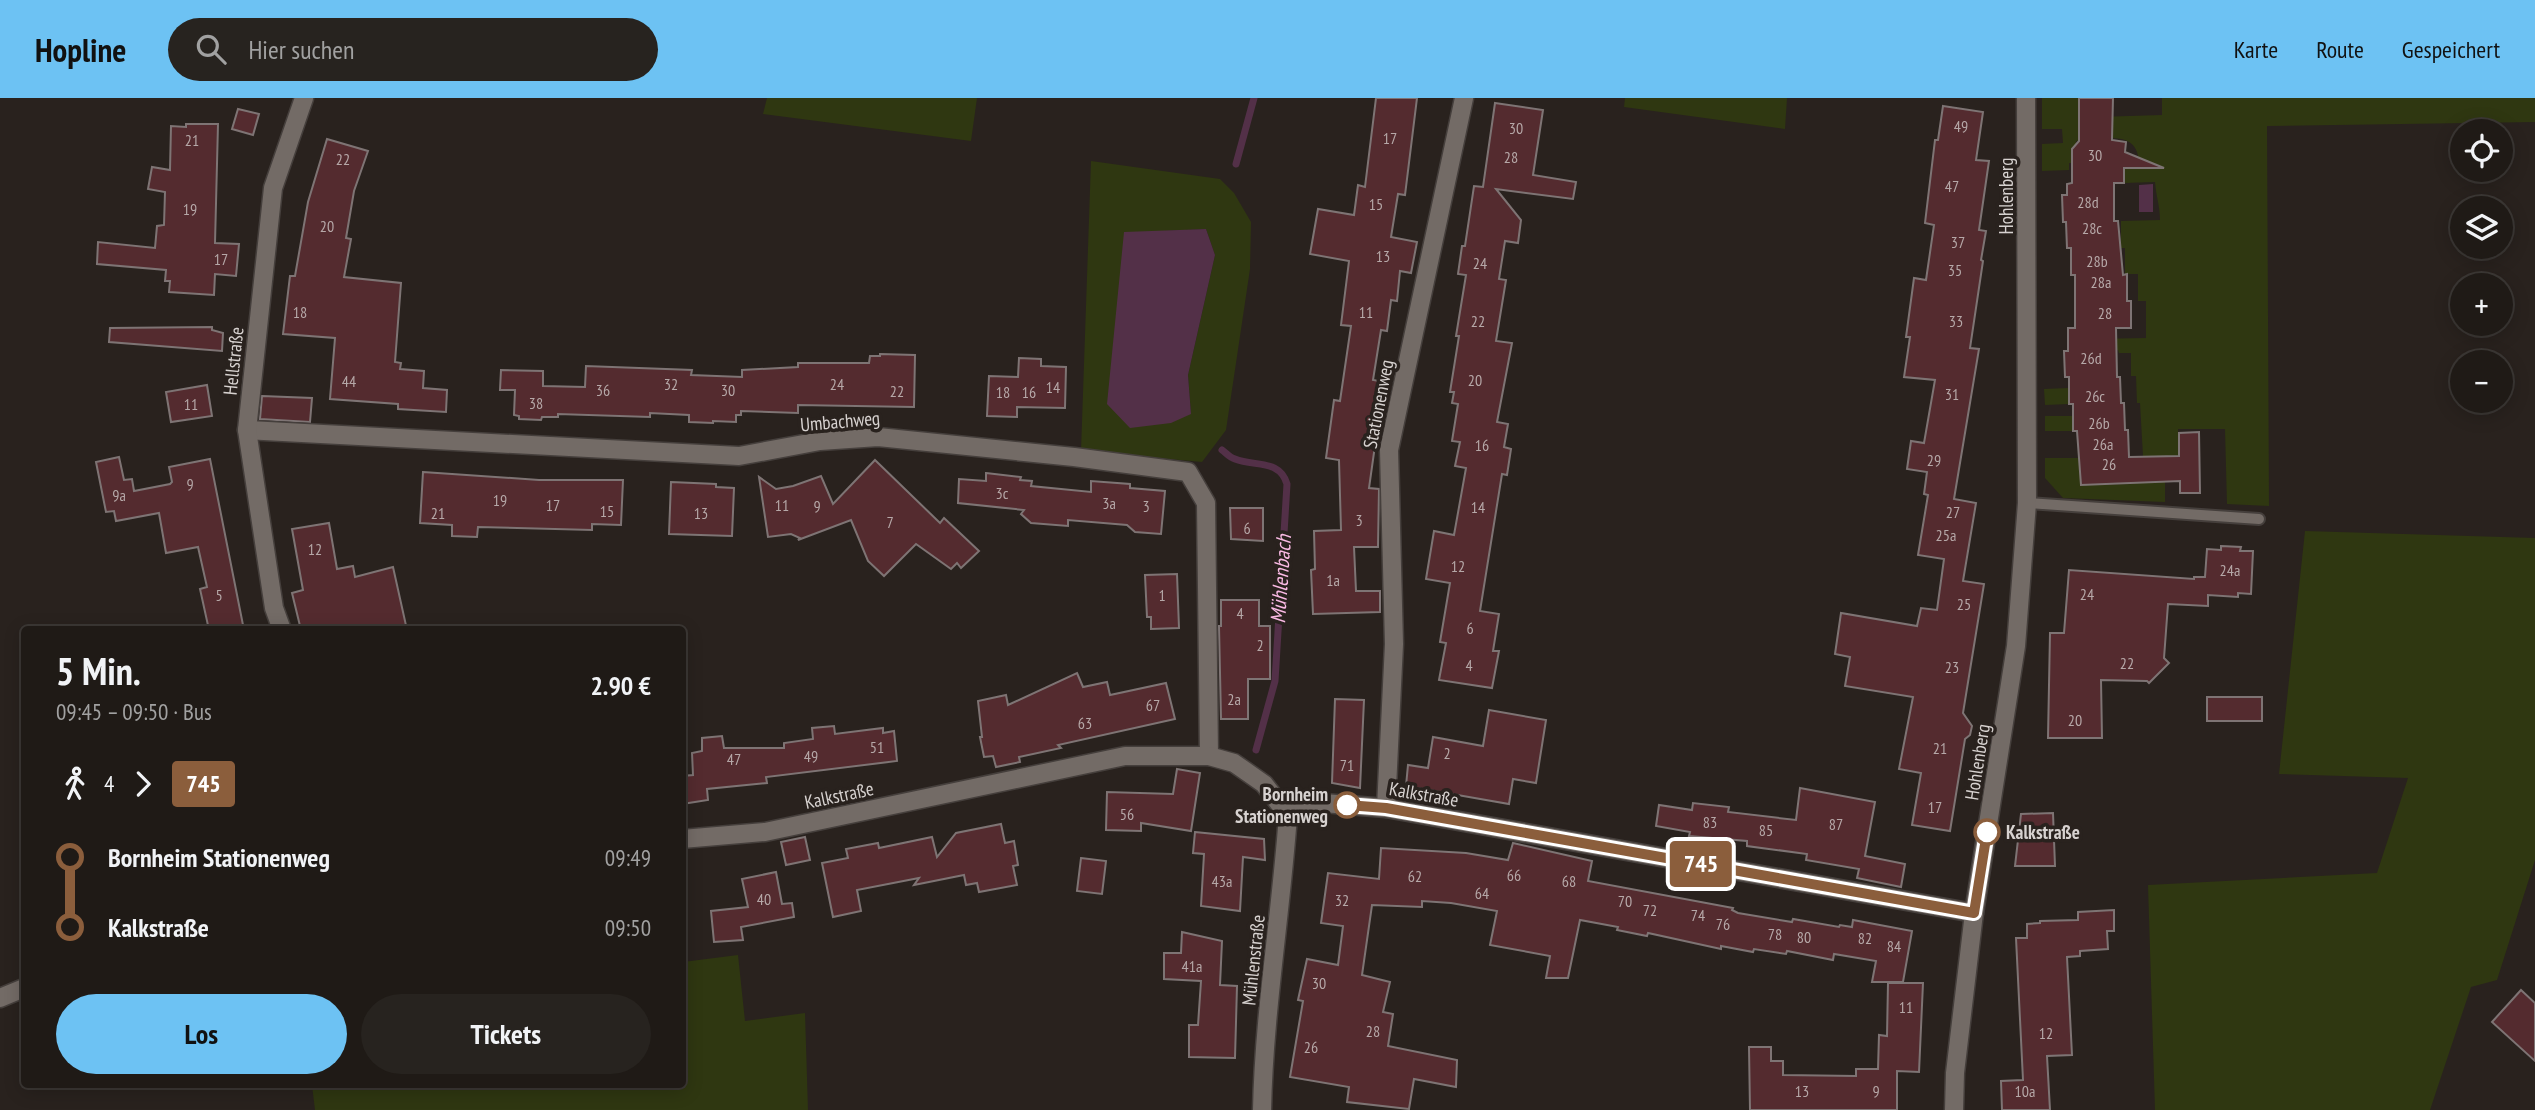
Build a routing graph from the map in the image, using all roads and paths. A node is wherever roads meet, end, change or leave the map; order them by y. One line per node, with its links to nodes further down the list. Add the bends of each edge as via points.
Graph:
1 (304, 98): 4 (street, Hellstraße, via 273,188)
2 (1464, 98): 9 (street, Stationenweg, via 1389,450 1394,644)
3 (2026, 98): 5 (street, Hohlenberg)
4 (247, 430): 7 (street, Hellstraße); 8 (street, Umbachweg, via 739,456 820,441 878,437 1188,472 1206,503)
5 (2027, 503): 6 (lane); 12 (street, Hohlenberg, via 2016,646)
6 (2259, 519)
7 (281, 626)
8 (1209, 756): 10 (street, Kalkstraße, via 1234,763 1264,784); 11 (street, Kalkstraße, via 1125,756 765,832)
9 (1386, 808): 10 (street, Kalkstraße, via 1323,803); 12 (street, Kalkstraße)
10 (1288, 815): 15 (street, Mühlenstraße)
11 (686, 839)
12 (1974, 913): 16 (street, Hohlenberg)
13 (21, 989): 14 (street)
14 (0, 998)
15 (1262, 1110)
16 (1954, 1110)

